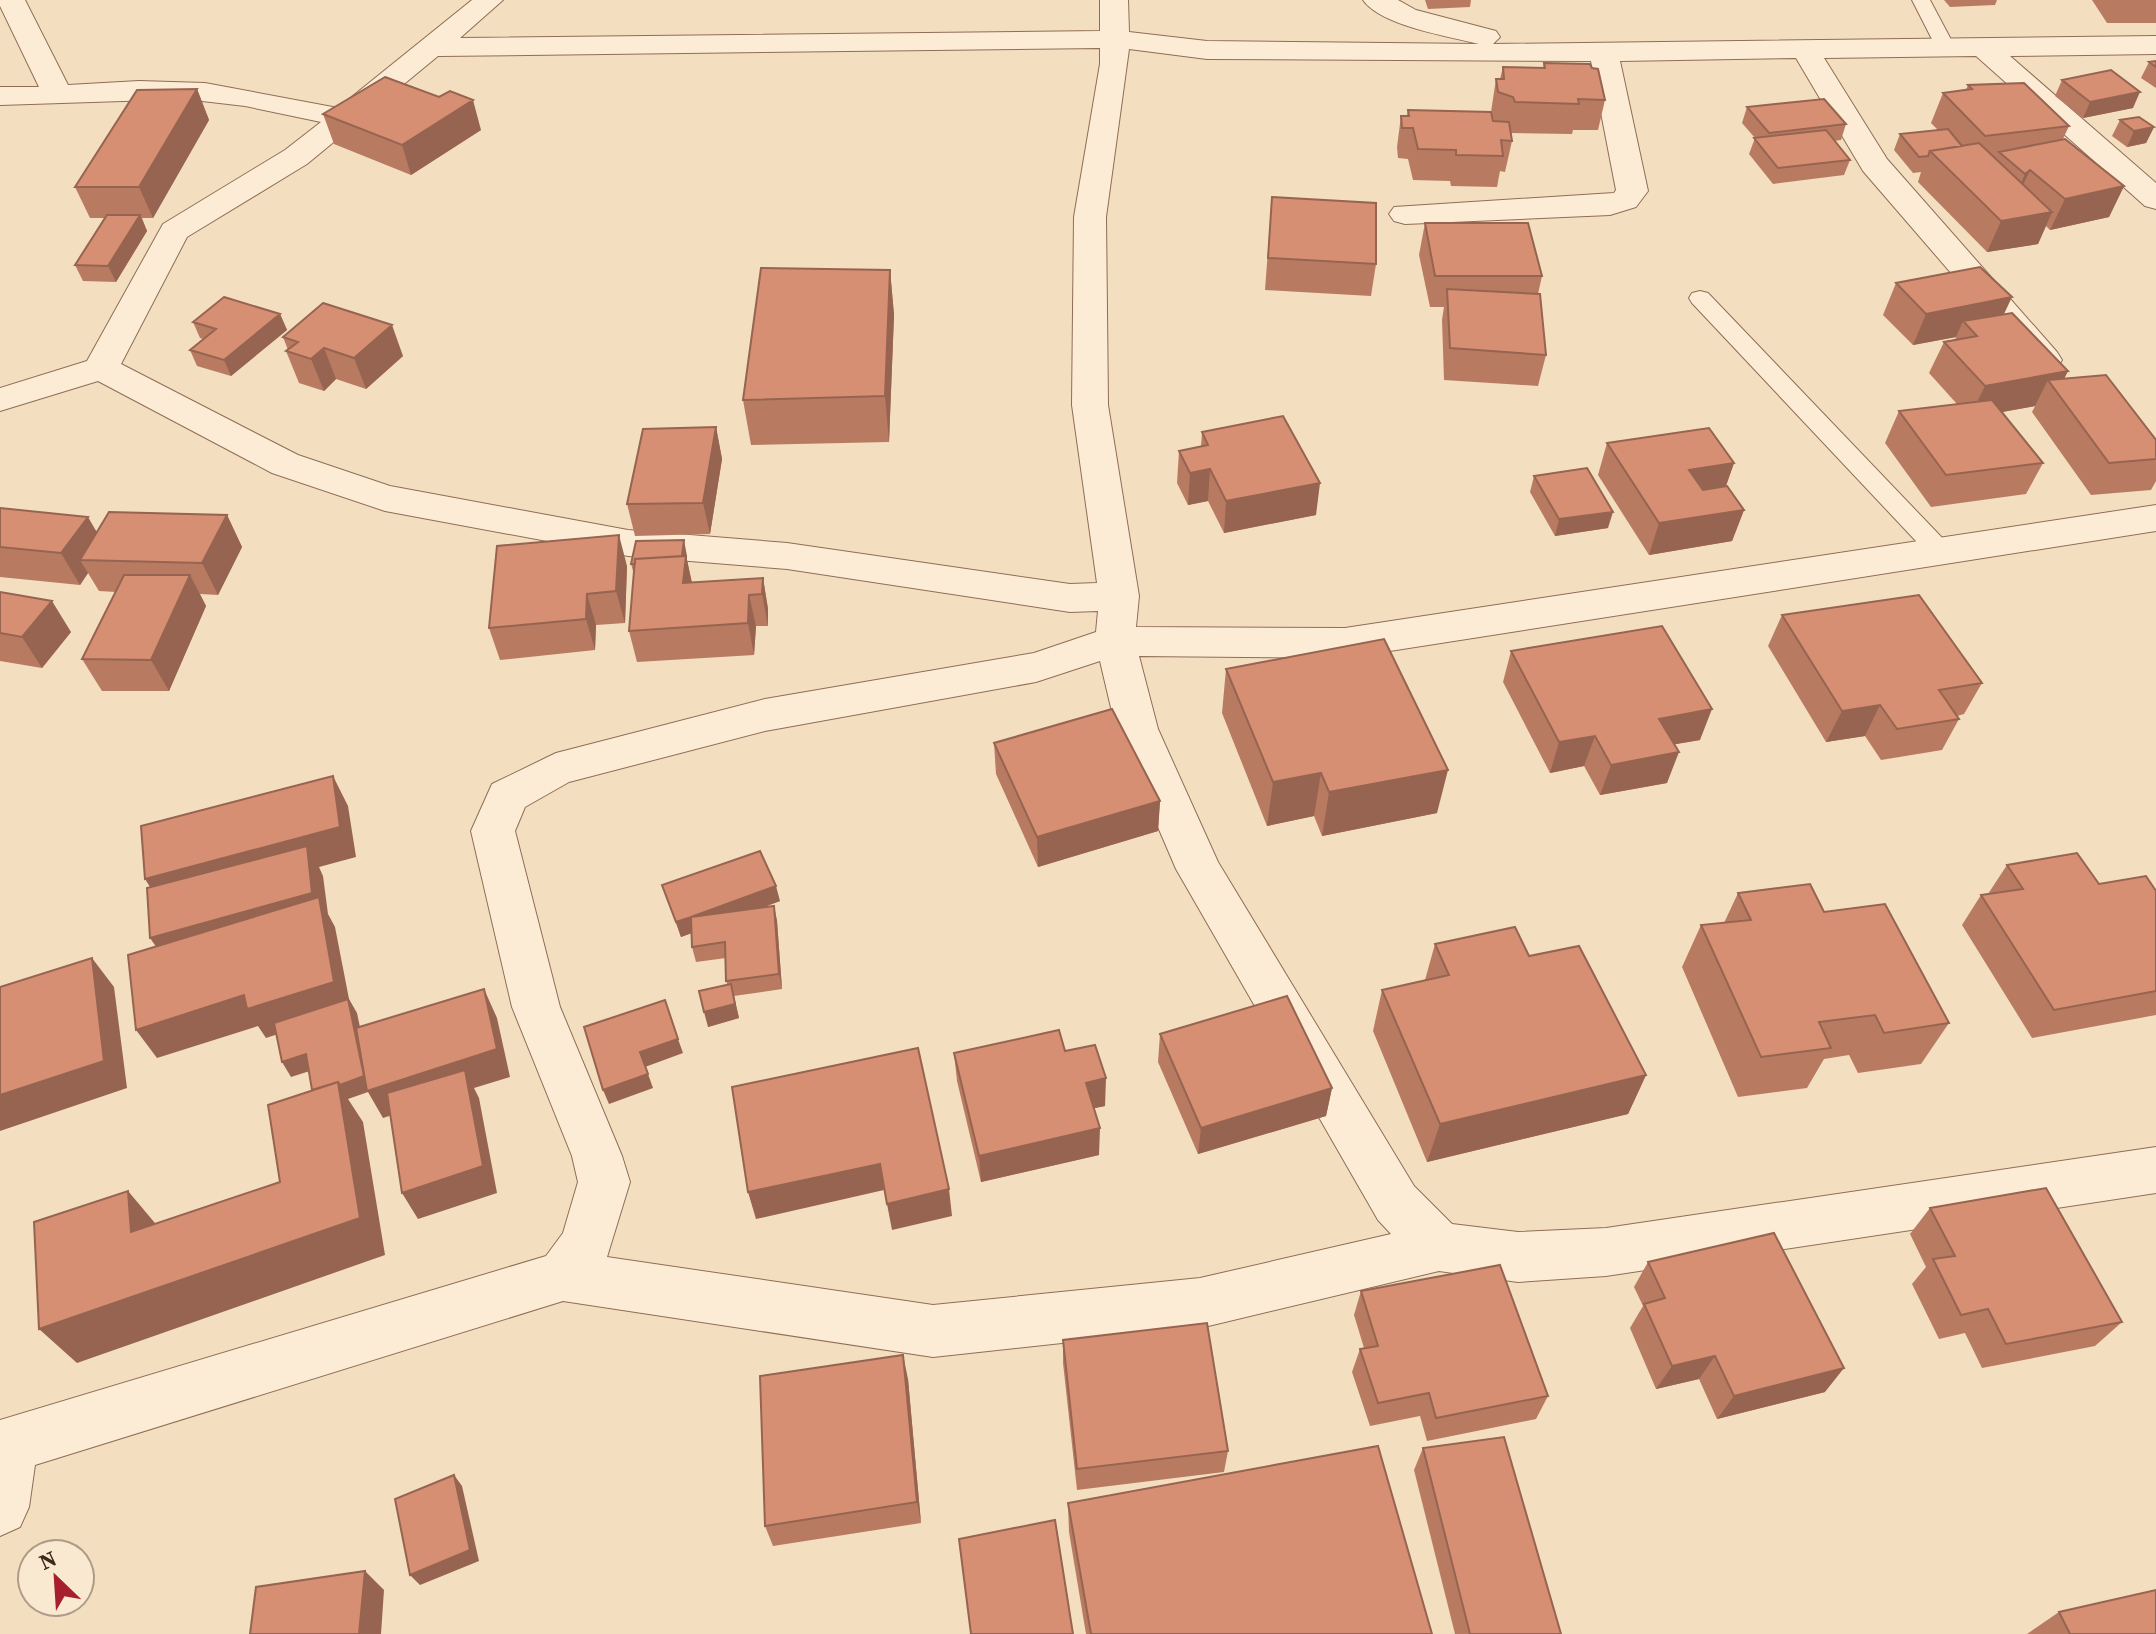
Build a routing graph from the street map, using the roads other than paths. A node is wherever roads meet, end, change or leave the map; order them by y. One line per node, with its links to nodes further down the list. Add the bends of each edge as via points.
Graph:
1 (11, 0): 13 (street)
2 (489, 0): 7 (street)
3 (1377, 0): 12 (street, via 1406,16)
4 (1921, 0): 9 (lane)
5 (1114, 20): 7 (street); 12 (street, via 1207,50); 24 (street, via 1115,64 1090,217 1090,405)
6 (2156, 45): 8 (street)
7 (431, 47): 15 (street)
8 (1984, 48): 9 (street); 16 (street)
9 (1946, 49): 10 (street)
10 (1805, 50): 11 (street); 20 (street, via 1874,164)
11 (1604, 52): 12 (street); 17 (street, via 1632,191 1625,200 1610,205)
12 (1547, 53)
13 (57, 93): 14 (street); 15 (street, via 185,90 267,100)
14 (0, 96)
15 (343, 118): 19 (street, via 296,157 174,231)
16 (2156, 199)
17 (1405, 214)
18 (1700, 298): 23 (lane)
19 (101, 368): 21 (street); 24 (street, via 285,464 385,498 628,543 787,556 1070,598)
20 (2053, 370)
21 (0, 400)
22 (2156, 518): 23 (street)
23 (1939, 550): 25 (street, via 1345,643)
24 (1119, 596): 25 (street)
25 (1115, 641): 27 (street, via 1137,729 1199,869 1396,1203); 28 (street, via 1036,667 750,719 556,769 507,796 493,831 536,1007 604,1182 586,1245)
26 (2156, 1170): 27 (street, via 1606,1252 1518,1257)
27 (1439, 1247): 28 (street, via 1200,1303 933,1331)
28 (563, 1276): 29 (street)
29 (5, 1448): 30 (street)
30 (0, 1507)

